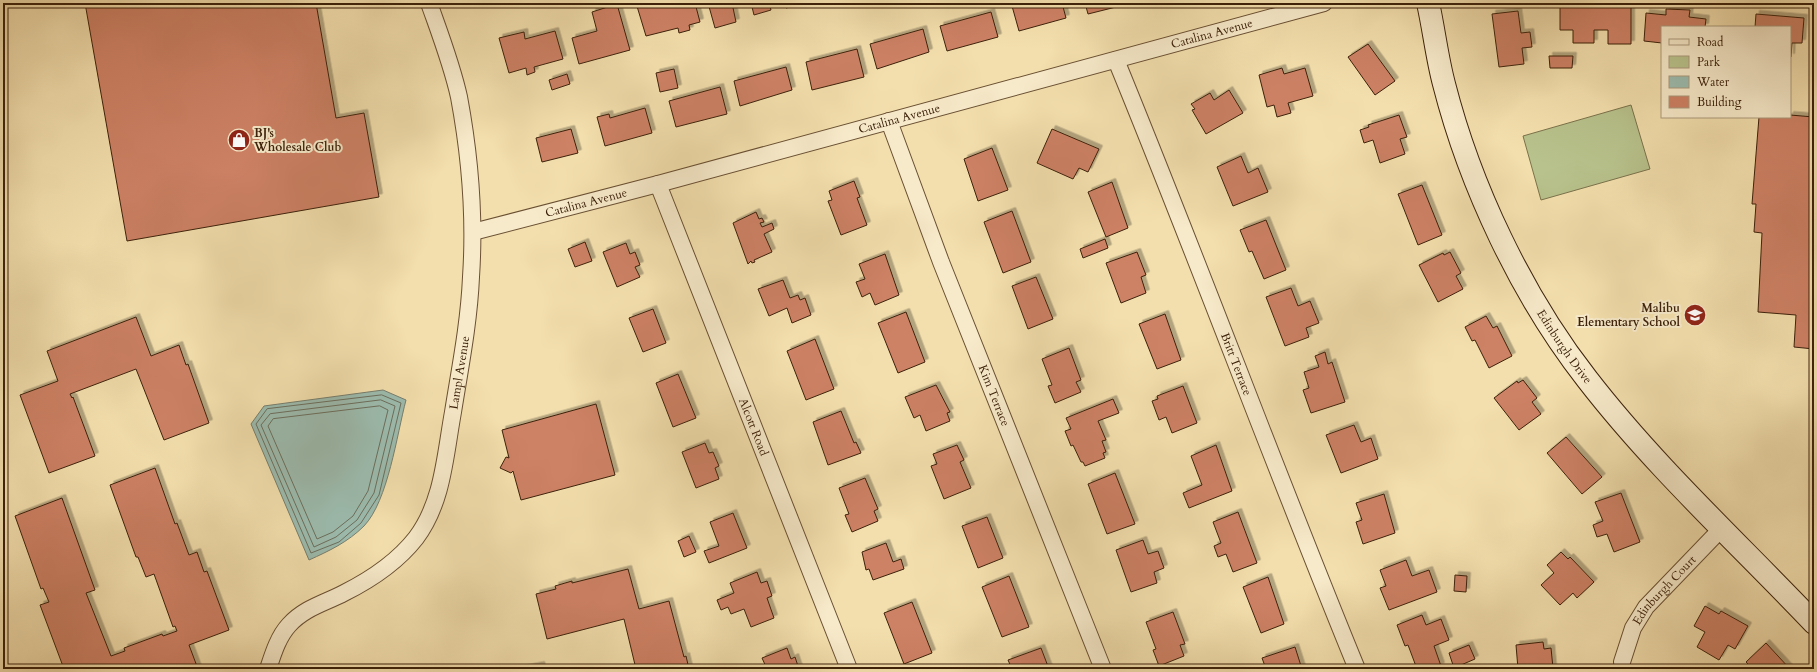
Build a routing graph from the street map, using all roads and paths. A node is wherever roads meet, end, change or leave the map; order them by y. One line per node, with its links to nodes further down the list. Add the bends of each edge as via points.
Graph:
1 (429, 3): 7 (street, Lampl Avenue, via 444,44 458,96 468,158)
2 (1324, 3): 4 (street, Catalina Avenue)
3 (1428, 3): 8 (street, Edinburgh Drive, via 1444,83 1461,141 1514,264 1544,318 1616,416 1677,484)
4 (1116, 60): 5 (street, Catalina Avenue); 14 (street, Britt Terrace)
5 (888, 121): 6 (street, Catalina Avenue); 13 (street, Kim Terrace)
6 (658, 184): 7 (street, Catalina Avenue); 12 (street, Alcott Road)
7 (473, 232): 11 (street, Lampl Avenue, via 471,279 462,356 440,487 432,512 401,554 345,592 307,610 290,624 279,638)
8 (1722, 528): 9 (street, Edinburgh Drive); 10 (street, Edinburgh Court, via 1646,607 1633,628)
9 (1814, 623)
10 (1622, 662)
11 (268, 669)
12 (849, 669)
13 (1103, 669)
14 (1356, 669)

